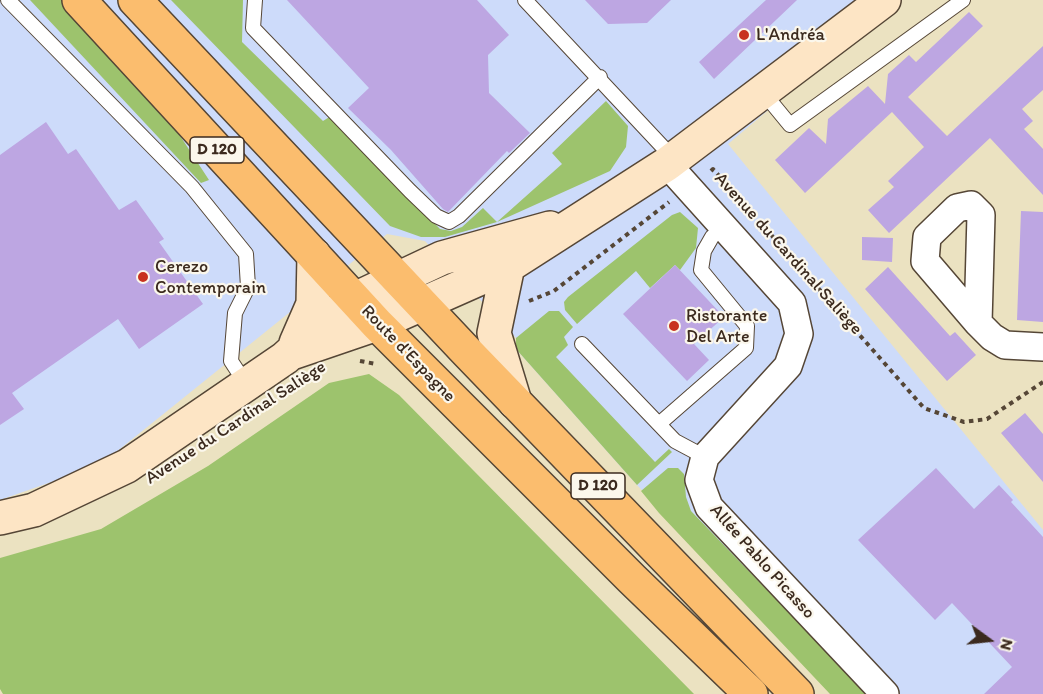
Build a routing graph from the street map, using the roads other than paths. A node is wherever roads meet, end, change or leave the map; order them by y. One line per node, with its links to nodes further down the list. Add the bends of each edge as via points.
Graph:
1 (8, 0): 23 (lane, via 192,187 246,254 248,287 235,313 231,361)
2 (79, 0): 13 (main road, Route d'Espagne / D 120)
3 (135, 0): 15 (main road, D 120)
4 (255, 0): 8 (lane, via 254,28 410,191 436,216 449,222)
5 (525, 0): 8 (lane)
6 (884, 0): 9 (main road)
7 (963, 0): 9 (lane, via 790,125)
8 (600, 77): 10 (lane)
9 (762, 91): 10 (main road)
10 (676, 171): 11 (main road); 12 (street)
11 (584, 219): 14 (main road); 15 (main road, via 442,258)
12 (722, 228): 25 (lane, via 704,251 701,270 747,326 746,348); 26 (street, via 792,303 799,334 788,366)
13 (315, 255): 16 (main road, Route d'Espagne / D 120); 22 (main road, via 312,304)
14 (508, 266): 17 (main road); 24 (main road, via 494,333)
15 (398, 279): 16 (main road); 17 (main road, D 120)
16 (355, 299): 19 (main road, Route d'Espagne / D 120); 22 (main road)
17 (423, 304): 19 (main road); 24 (main road, D 120)
18 (978, 323): 21 (street, via 1005,345)
19 (377, 324): 22 (main road); 28 (main road, Route d'Espagne / D 120)
20 (582, 344): 25 (lane)
21 (1043, 347)
22 (292, 353): 23 (main road, Avenue du Cardinal Saliège)
23 (246, 384): 27 (main road, Avenue du Cardinal Saliège, via 127,466 34,510)
24 (515, 402): 29 (main road, D 120)
25 (659, 424): 26 (lane, via 675,441)
26 (705, 457): 30 (street, Allée Pablo Picasso, via 699,480 709,507)
27 (0, 518)
28 (751, 694)
29 (797, 694)
30 (885, 694)

